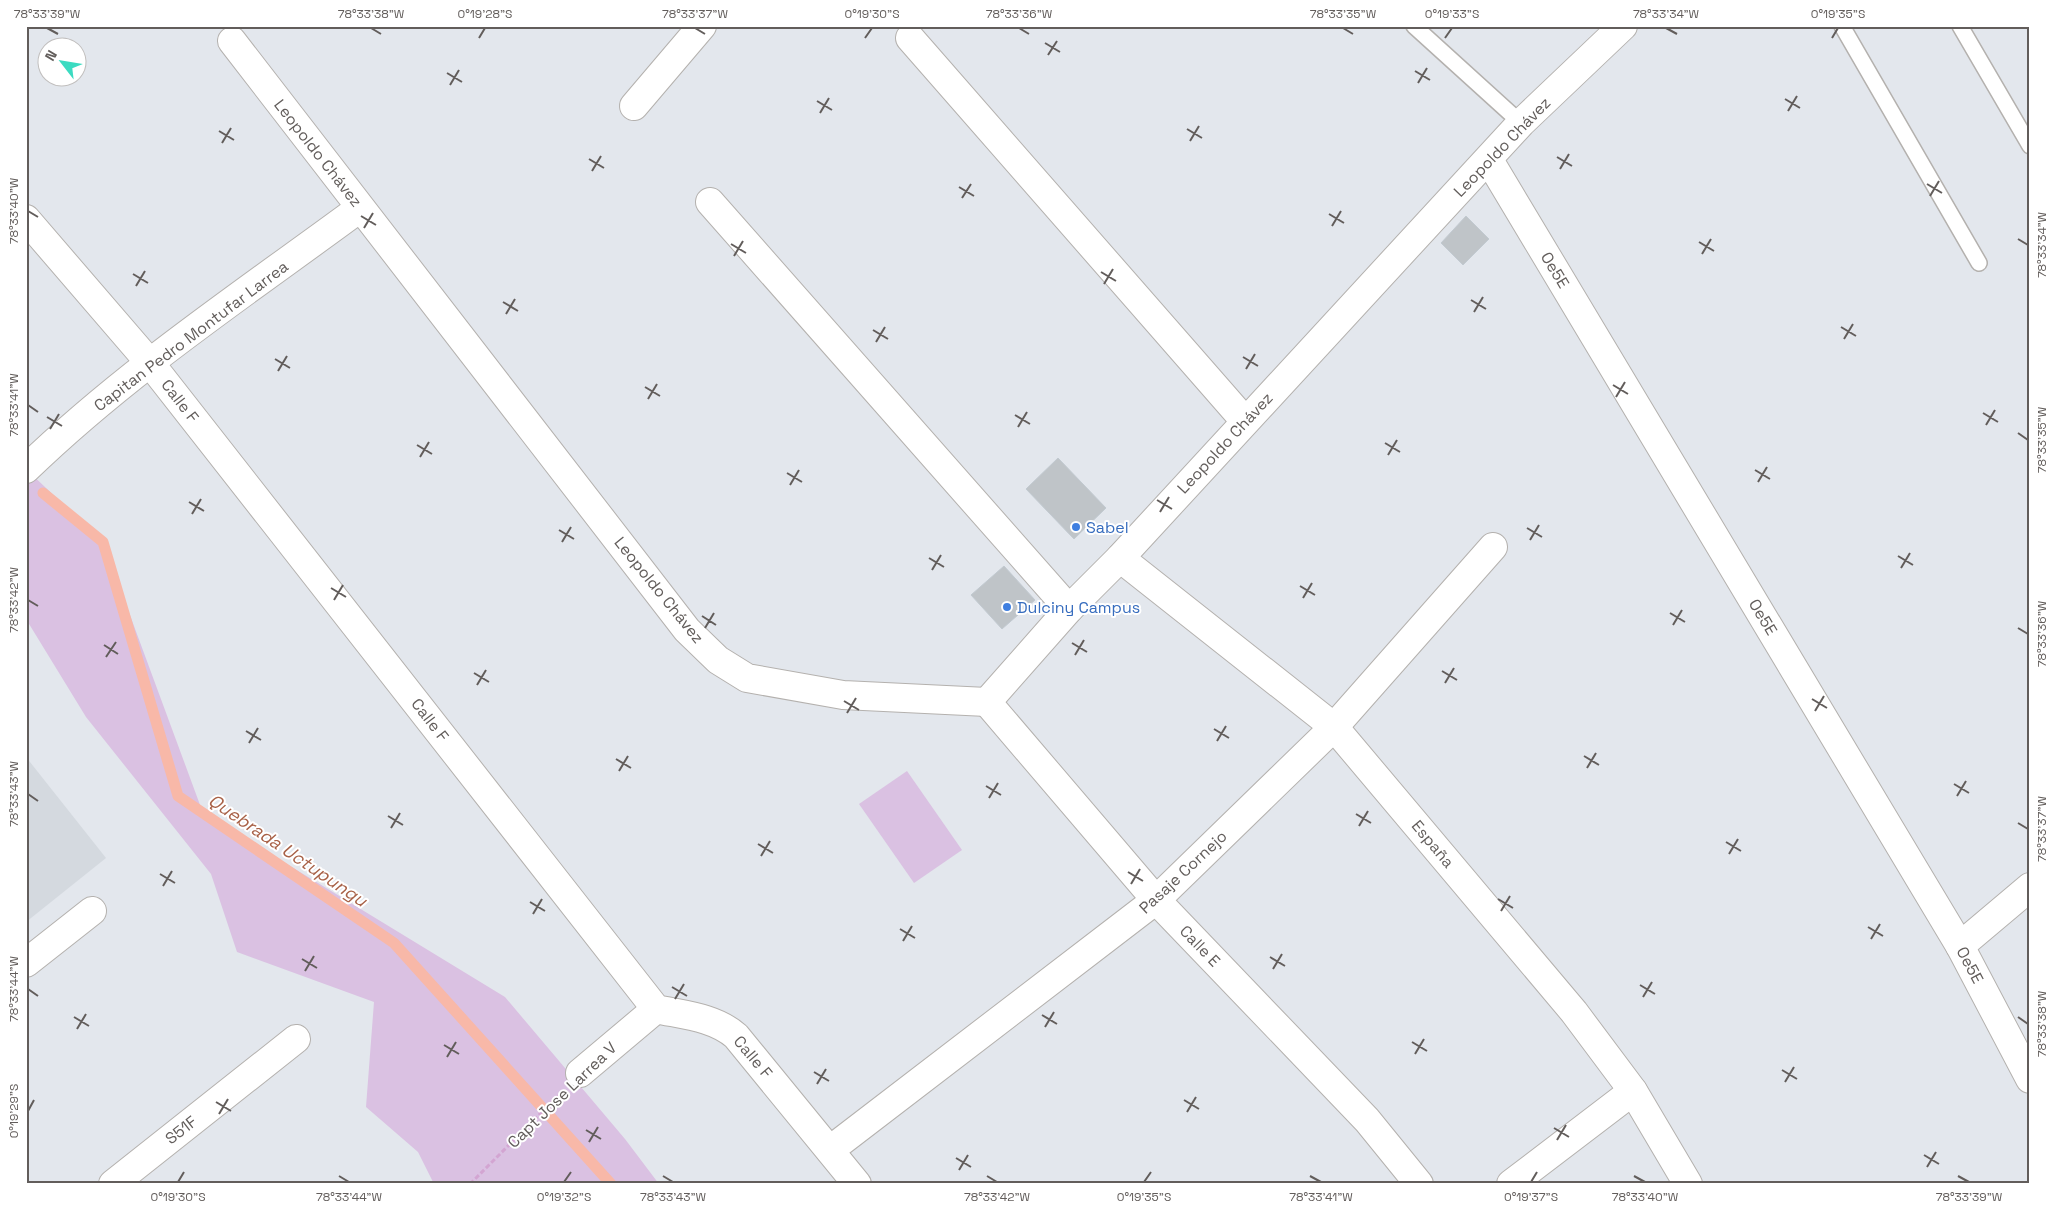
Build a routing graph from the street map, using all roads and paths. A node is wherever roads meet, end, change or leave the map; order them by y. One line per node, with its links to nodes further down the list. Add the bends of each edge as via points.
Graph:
1 (702, 26): 8 (street)
2 (1414, 26): 9 (lane)
3 (1623, 26): 9 (street, Leopoldo Chávez)
4 (1842, 26): 15 (lane)
5 (1960, 26): 10 (lane)
6 (910, 38): 17 (street)
7 (232, 41): 13 (street, Leopoldo Chávez)
8 (634, 106)
9 (1521, 124): 11 (street, Leopoldo Chávez)
10 (2030, 146)
11 (1489, 160): 17 (street, Leopoldo Chávez); 27 (street, Oe5E)
12 (710, 202): 21 (street)
13 (360, 208): 16 (street, Capitan Pedro Montufar Larrea); 22 (street, Leopoldo Chávez, via 687,630 718,660 747,678 842,695)
14 (26, 219): 16 (street, Calle F)
15 (1979, 263)
16 (150, 363): 18 (street, Capitan Pedro Montufar Larrea); 29 (street, Calle F)
17 (1245, 421): 20 (street, Leopoldo Chávez)
18 (26, 468)
19 (1493, 547): 23 (street, Pasaje Cornejo)
20 (1120, 558): 21 (street, Leopoldo Chávez); 23 (street, España)
21 (1070, 609): 22 (street, Leopoldo Chávez)
22 (987, 702): 25 (street, Calle E)
23 (1334, 727): 25 (street, Pasaje Cornejo); 33 (street, España, via 1574,1012)
24 (2030, 887): 27 (street)
25 (1156, 900): 34 (street, Pasaje Cornejo); 38 (street, Calle E, via 1367,1120)
26 (92, 911): 28 (street)
27 (1960, 946): 32 (street, Oe5E)
28 (26, 963)
29 (656, 1009): 31 (street, Capt Jose Larrea V); 34 (street, Calle F, via 727,1028)
30 (296, 1039): 35 (street, S51F)
31 (580, 1073): 36 (path, Capt Jose Larrea V)
32 (2030, 1079)
33 (1633, 1091): 39 (street); 40 (street, España)
34 (830, 1150): 37 (street, Calle F)
35 (113, 1184)
36 (470, 1184)
37 (857, 1184)
38 (1419, 1184)
39 (1511, 1184)
40 (1688, 1184)

